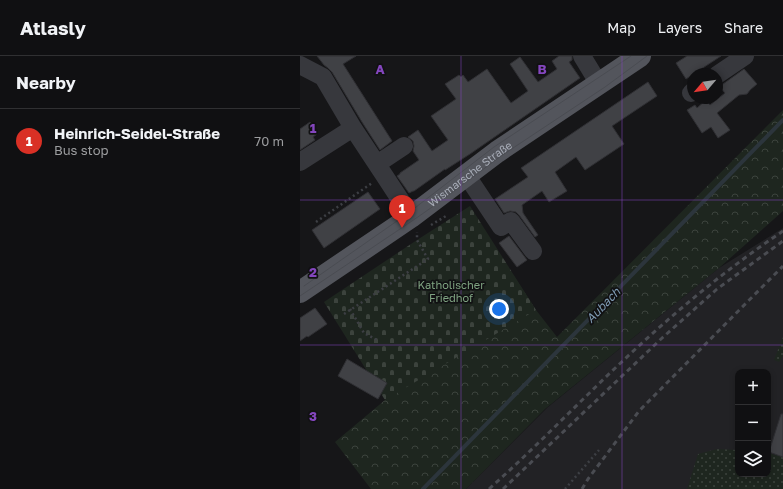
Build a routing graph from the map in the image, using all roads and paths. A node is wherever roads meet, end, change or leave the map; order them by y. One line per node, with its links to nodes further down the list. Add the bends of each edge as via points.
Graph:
1 (582, 56): 6 (street)
2 (640, 56): 6 (main road, Wismarsche Straße)
3 (745, 56): 5 (street)
4 (300, 65): 7 (street, via 323,77)
5 (723, 71)
6 (600, 83): 11 (main road, Wismarsche Straße, via 497,152)
7 (353, 128): 9 (street); 10 (street)
8 (404, 146): 10 (street)
9 (300, 162)
10 (380, 169): 12 (street); 13 (path)
11 (467, 176): 12 (main road, Wismarsche Straße); 14 (street, via 501,227 511,221)
12 (410, 217): 15 (main road, Wismarsche Straße); 16 (path, via 417,232 417,240 428,259)
13 (316, 222)
14 (533, 251)
15 (300, 292)
16 (350, 310): 17 (path); 18 (path, via 364,333)
17 (344, 314)
18 (377, 340)
19 (599, 450): 20 (path)
20 (565, 489)

